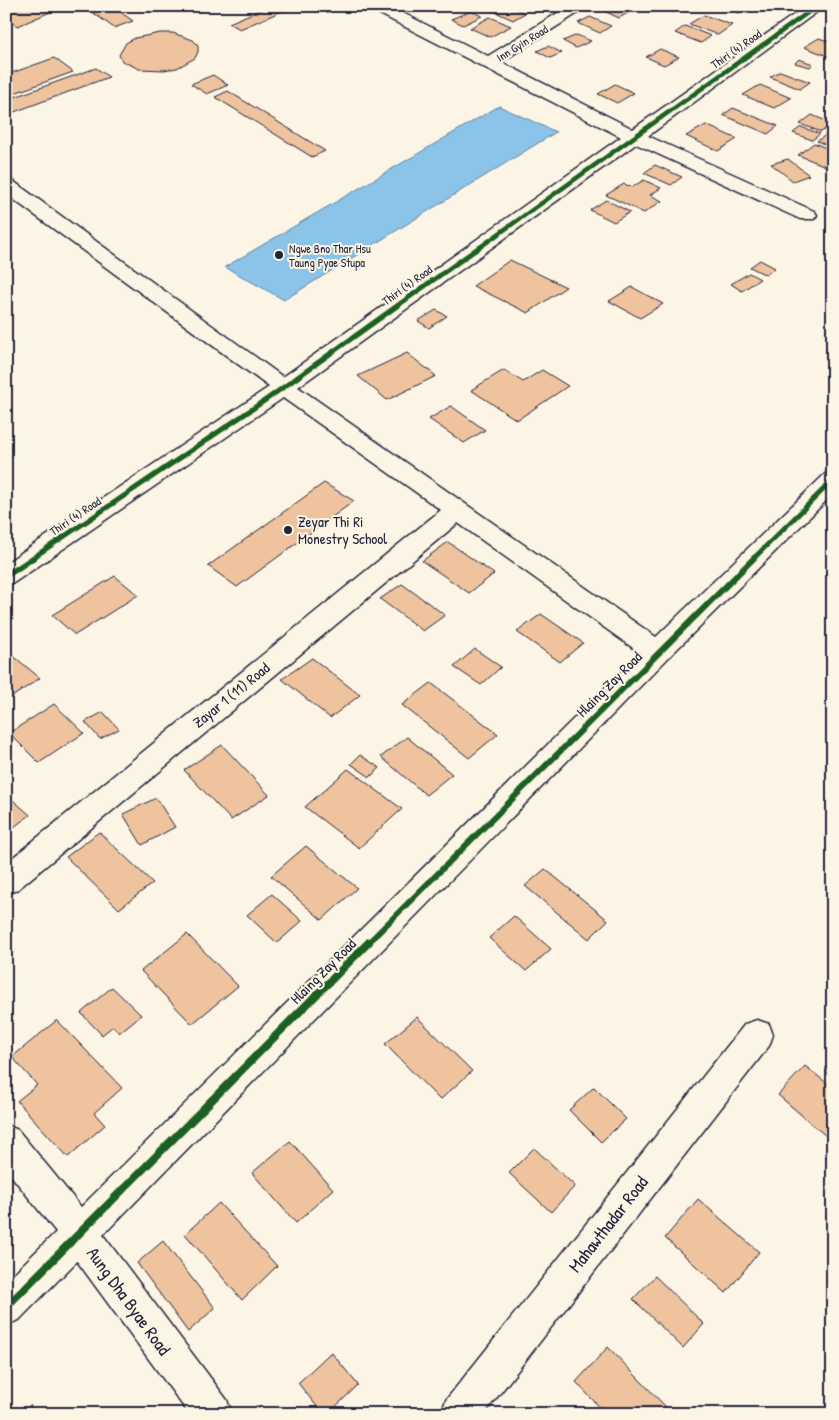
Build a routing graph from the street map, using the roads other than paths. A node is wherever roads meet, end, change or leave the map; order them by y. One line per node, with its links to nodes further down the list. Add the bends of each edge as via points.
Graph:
1 (376, 6): 4 (street)
2 (581, 6): 4 (street, Inn Gyin Road)
3 (816, 6): 5 (street, Thiri (4) Road)
4 (488, 63): 5 (street)
5 (632, 136): 7 (street); 8 (street, Thiri (4) Road)
6 (6, 185): 8 (street)
7 (807, 215)
8 (283, 387): 10 (street); 11 (street, Thiri (4) Road)
9 (833, 480): 12 (street, Hlaing Zay Road)
10 (457, 510): 12 (street); 13 (street, Zayar 1 (11) Road)
11 (6, 576)
12 (658, 652): 16 (street, Hlaing Zay Road)
13 (6, 880)
14 (757, 1035): 19 (street, Mahawthadar Road)
15 (6, 1142): 16 (street, Aung Dha Byae Road)
16 (80, 1233): 17 (street, Hlaing Zay Road); 18 (street, Aung Dha Byae Road)
17 (6, 1307)
18 (213, 1414)
19 (460, 1414)

